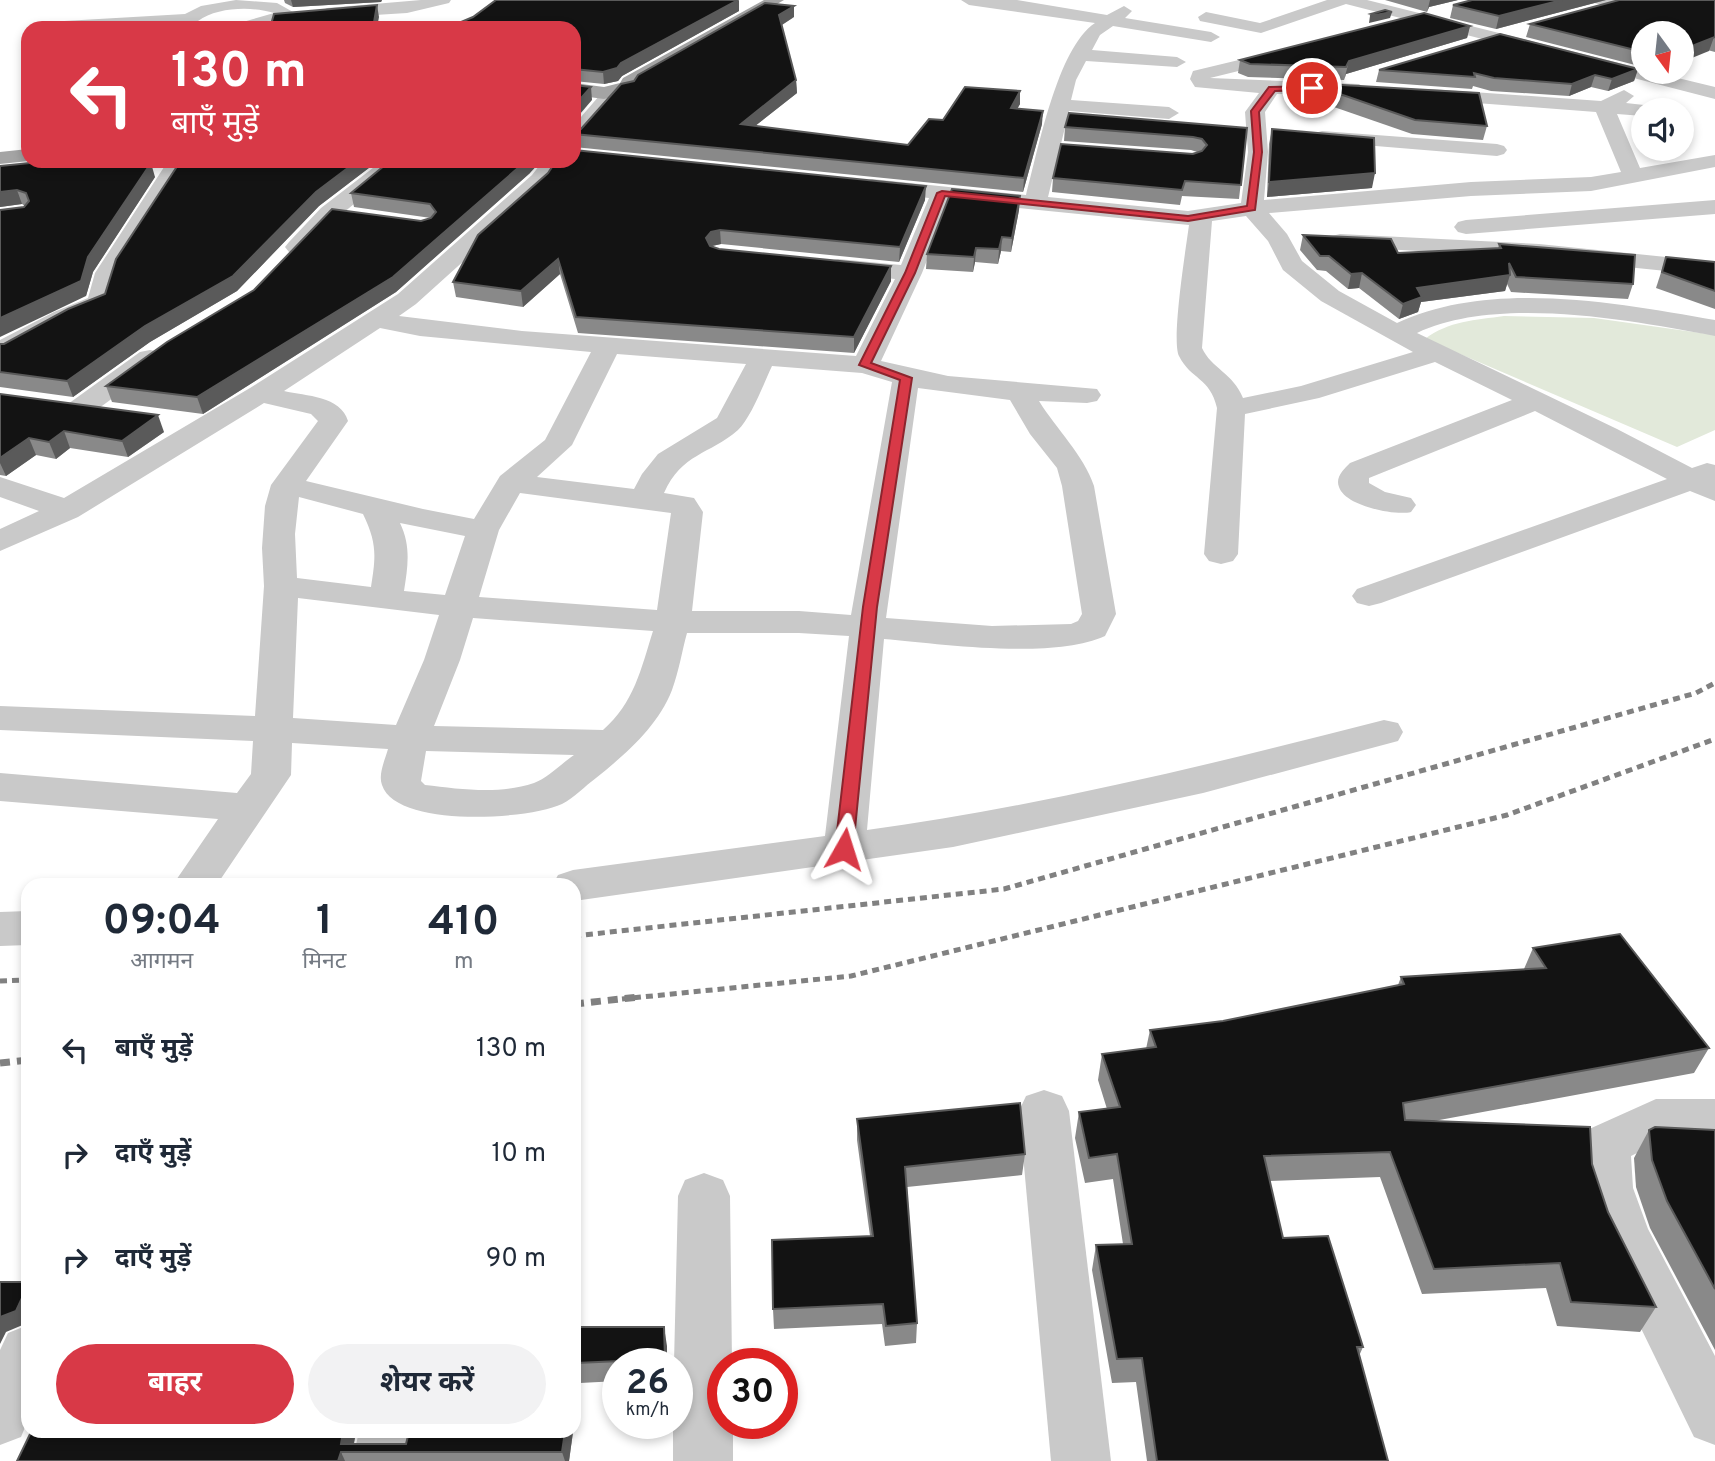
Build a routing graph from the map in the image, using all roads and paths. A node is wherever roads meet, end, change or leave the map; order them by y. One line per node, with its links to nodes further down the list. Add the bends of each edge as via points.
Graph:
1 (443, 0): 11 (street, via 407,8)
2 (776, 0): 21 (main road)
3 (969, 0): 17 (street)
4 (1144, 0): 17 (street)
5 (1346, 0): 12 (street); 13 (street, via 1261,28)
6 (1379, 0): 12 (street)
7 (1601, 0): 9 (street)
8 (241, 2): 11 (street, via 276,6); 14 (street, via 211,8)
9 (1628, 2): 10 (street)
10 (1585, 14)
11 (297, 15): 16 (street)
12 (1435, 15): 20 (street); 22 (street)
13 (1206, 17)
14 (189, 19): 15 (street)
15 (154, 21)
16 (276, 21)
17 (1110, 21): 23 (street); 27 (street, via 1093,32)
18 (1536, 27): 22 (street)
19 (688, 28): 21 (main road)
20 (1382, 29)
21 (719, 32): 37 (main road)
22 (1505, 36): 26 (street); 28 (street); 30 (street)
23 (1211, 37)
24 (668, 40): 37 (main road)
25 (1306, 49): 41 (street, via 1200,75 1199,79 1202,83)
26 (1460, 50)
27 (1080, 55): 29 (street); 45 (street)
28 (1580, 59): 31 (street); 32 (street)
29 (1177, 62)
30 (1631, 65)
31 (1631, 67)
32 (1543, 70)
33 (581, 79): 37 (main road, via 623,77)
34 (1694, 79): 36 (street)
35 (1506, 82): 44 (street)
36 (1715, 83)
37 (614, 84): 40 (main road); 43 (main road); 52 (street)
38 (1641, 84): 46 (street)
39 (1692, 84): 42 (street)
40 (581, 88)
41 (1272, 88): 44 (street, via 1386,87); 54 (street)
42 (1715, 93)
43 (581, 96)
44 (1457, 97): 46 (street)
45 (1061, 105): 48 (street); 59 (street)
46 (1604, 107): 47 (street); 55 (street)
47 (1631, 109)
48 (1169, 113)
49 (1280, 113): 54 (street)
50 (1369, 117): 56 (street)
51 (1492, 124): 57 (street)
52 (581, 128)
53 (1587, 131): 55 (street)
54 (1257, 132): 56 (street, via 1288,142); 77 (street)
55 (1615, 133): 70 (street)
56 (1374, 139): 57 (street); 58 (street, via 1376,161)
57 (1497, 150): 72 (street)
58 (1310, 156)
59 (1047, 157): 61 (street); 75 (street)
60 (0, 158): 62 (main road)
61 (1072, 159)
62 (21, 160)
63 (1715, 161): 70 (street)
64 (21, 166): 68 (main road)
65 (174, 168): 96 (street, via 107,273 100,302)
66 (386, 168): 78 (street)
67 (549, 168): 91 (street, via 407,299)
68 (0, 172)
69 (1381, 173): 74 (street)
70 (1633, 176): 72 (street, via 1591,184)
71 (846, 183): 73 (street)
72 (1513, 187): 74 (street); 81 (street)
73 (942, 193): 75 (street); 90 (street)
74 (1393, 196): 77 (street)
75 (1035, 203): 80 (street)
76 (1715, 207): 81 (street)
77 (1252, 208): 80 (street); 82 (street)
78 (329, 213): 79 (street); 87 (street)
79 (356, 217)
80 (1200, 217): 105 (street, via 1189,348 1192,359 1224,384)
81 (1565, 219): 84 (street, via 1404,231 1389,235); 85 (street)
82 (1279, 239): 84 (street); 93 (street, via 1292,265 1330,296)
83 (1651, 239): 85 (street)
84 (1384, 242): 86 (street)
85 (1599, 244): 86 (street)
86 (1539, 251): 89 (street)
87 (284, 260)
88 (815, 264): 90 (street)
89 (1715, 269)
90 (910, 273): 99 (street)
91 (376, 319): 95 (street, via 420,328); 102 (street)
92 (1715, 328): 93 (street, via 1632,313 1526,306 1452,312)
93 (1396, 333): 97 (street)
94 (172, 343): 106 (street, via 65,408)
95 (608, 346): 98 (street); 110 (street, via 557,446)
96 (0, 351)
97 (1436, 353): 104 (street); 105 (street, via 1300,396)
98 (764, 358): 99 (street); 113 (street, via 729,423 669,460)
99 (865, 365): 100 (street)
100 (906, 378): 101 (street, via 950,387); 125 (street)
101 (1019, 391): 103 (street); 125 (street, via 1072,467 1078,486 1099,614 1091,628 1077,635 1036,638)
102 (260, 394): 108 (street); 111 (street, via 331,413 329,429)
103 (1087, 395)
104 (1535, 401): 109 (street); 114 (street, via 1362,469 1354,477 1354,487 1362,494)
105 (1231, 408): 119 (street)
106 (116, 415)
107 (167, 421): 108 (street)
108 (205, 426): 116 (street)
109 (1707, 480): 121 (street)
110 (511, 483): 113 (street); 117 (street)
111 (288, 485): 115 (street); 120 (street, via 277,561)
112 (0, 486): 116 (street)
113 (646, 498): 124 (street, via 683,505 687,512)
114 (1400, 505)
115 (376, 508): 117 (street); 122 (street, via 391,538)
116 (67, 510): 118 (street)
117 (484, 530): 123 (street)
118 (0, 541)
119 (1222, 554)
120 (281, 586): 122 (street); 127 (street)
121 (1368, 596)
122 (386, 599): 123 (street)
123 (459, 606): 124 (street); 129 (street)
124 (673, 621): 125 (street); 130 (street, via 653,691 632,726)
125 (868, 626): 133 (street)
126 (0, 718): 127 (street)
127 (273, 729): 129 (street); 132 (street, via 271,775)
128 (1384, 732): 133 (street, via 1203,780 953,833)
129 (410, 738): 130 (street); 130 (street, via 402,787 414,797 474,804 548,794)
130 (612, 743)
131 (0, 787): 132 (street)
132 (247, 808): 134 (street)
133 (844, 849): 135 (street)
134 (199, 878)
135 (581, 885)
136 (21, 928): 137 (street)
137 (0, 929)
138 (1044, 1111): 147 (street)
139 (1715, 1120): 143 (street, via 1656,1120 1605,1145 1607,1188 1623,1236)
140 (704, 1196): 146 (street)
141 (21, 1369): 142 (street)
142 (0, 1416)
143 (1715, 1416)
144 (388, 1438): 145 (street)
145 (382, 1461)
146 (703, 1461)
147 (1080, 1461)

